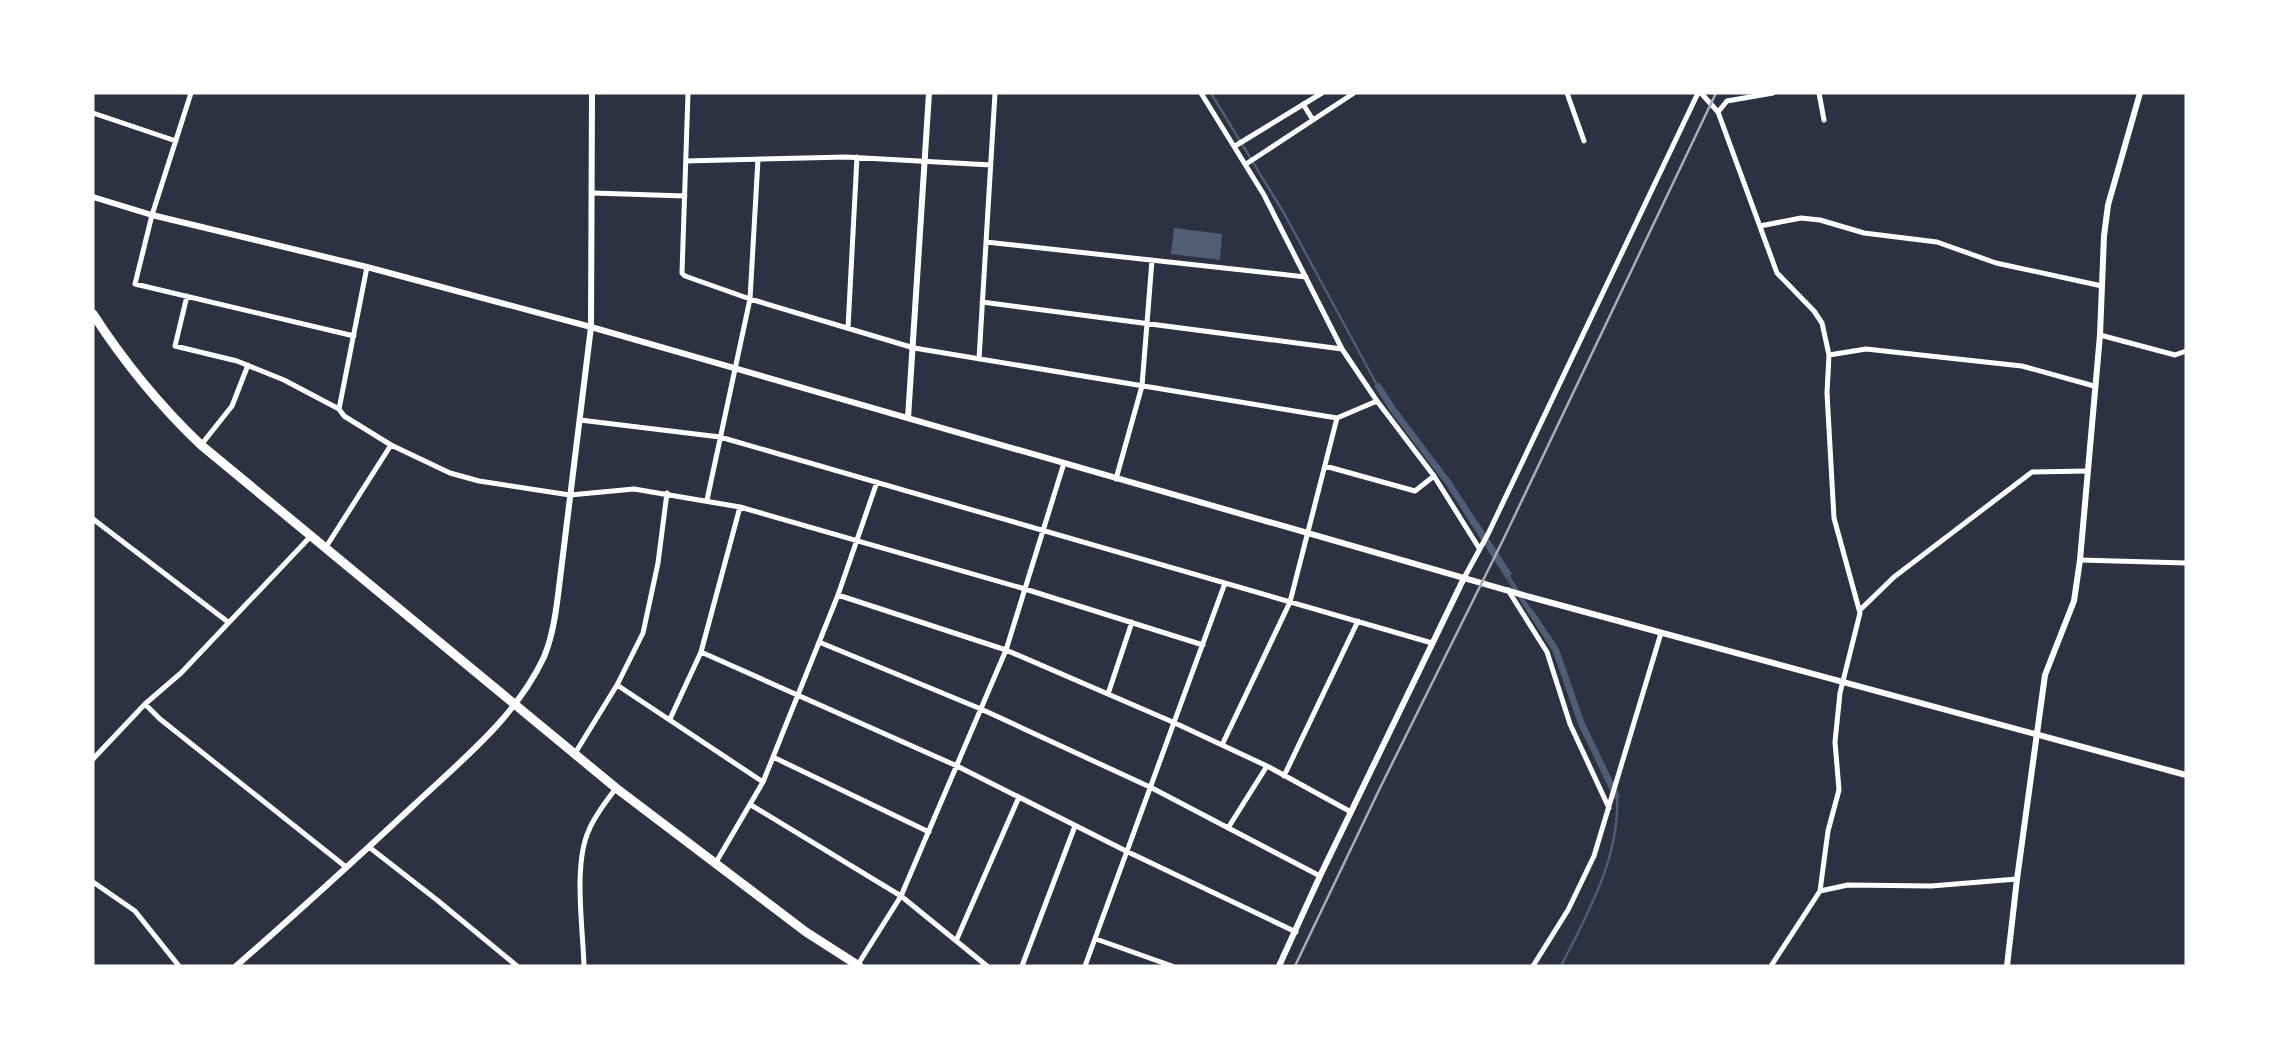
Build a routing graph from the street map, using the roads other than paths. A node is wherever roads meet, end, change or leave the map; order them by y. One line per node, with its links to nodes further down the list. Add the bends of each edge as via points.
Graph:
1 (191, 93): 19 (street)
2 (592, 93): 28 (street)
3 (688, 93): 24 (street)
4 (929, 93): 25 (street)
5 (995, 93): 27 (street)
6 (1201, 93): 21 (street)
7 (1322, 93): 14 (street)
8 (1354, 93): 17 (street)
9 (1567, 93): 20 (street)
10 (1699, 93): 16 (street); 79 (street)
11 (1770, 93): 16 (street, via 1727,101)
12 (1819, 93): 18 (street)
13 (2140, 93): 37 (street, via 2108,205)
14 (1303, 104): 17 (street); 21 (street)
15 (93, 113): 19 (street)
16 (1718, 113): 32 (street)
17 (1312, 120): 26 (street)
18 (1824, 120)
19 (176, 141): 31 (street)
20 (1584, 141)
21 (1235, 146): 26 (street)
22 (857, 157): 23 (street); 25 (street); 44 (street)
23 (758, 159): 24 (street); 39 (street)
24 (686, 160): 29 (street)
25 (925, 161): 27 (street); 47 (street)
26 (1246, 164): 36 (street)
27 (991, 165): 33 (street)
28 (593, 193): 29 (street); 43 (street)
29 (685, 196): 39 (street, via 682,272)
30 (93, 197): 31 (street)
31 (152, 215): 35 (street); 38 (street, via 135,284)
32 (1760, 226): 37 (street, via 1801,218 1820,220 1864,233 1937,242 1996,263); 50 (street, via 1777,273 1822,323)
33 (986, 242): 34 (street); 40 (street)
34 (1152, 260): 36 (street); 42 (street)
35 (367, 267): 43 (street); 46 (street)
36 (1306, 277): 48 (street)
37 (2102, 286): 45 (street)
38 (187, 296): 46 (street); 52 (street, via 175,346)
39 (750, 299): 44 (street); 53 (street)
40 (982, 302): 42 (street); 51 (street)
41 (93, 314): 62 (highway, via 131,370)
42 (1147, 324): 48 (street); 54 (street)
43 (591, 327): 53 (street); 60 (street)
44 (848, 328): 47 (street)
45 (2100, 335): 49 (street, via 2175,355); 55 (street)
46 (354, 336): 57 (street)
47 (914, 348): 51 (street); 58 (street)
48 (1342, 349): 56 (street)
49 (2186, 351)
50 (1829, 355): 55 (street, via 1866,349 2022,366); 89 (street, via 1834,518)
51 (979, 359): 54 (street)
52 (248, 365): 57 (street); 62 (street, via 232,407)
53 (735, 368): 58 (street); 61 (street)
54 (1142, 386): 59 (street); 68 (street)
55 (2094, 386): 66 (street)
56 (1377, 401): 59 (street); 67 (street)
57 (339, 409): 63 (street)
58 (908, 418): 64 (street)
59 (1336, 418): 65 (street)
60 (580, 420): 61 (street); 71 (street)
61 (720, 437): 69 (street); 72 (street)
62 (201, 445): 77 (highway)
63 (391, 445): 71 (street, via 478,481); 80 (street)
64 (1064, 463): 68 (street); 75 (street)
65 (1325, 466): 67 (street, via 1415,491); 76 (street)
66 (2087, 471): 81 (street); 89 (street, via 2032,472 1894,577)
67 (1434, 476): 79 (street)
68 (1116, 478): 76 (street)
69 (877, 482): 75 (street); 78 (street)
70 (667, 493): 71 (street, via 634,489); 72 (street); 100 (street, via 643,633)
71 (570, 495): 104 (street, via 554,618 544,656)
72 (707, 500): 73 (street)
73 (740, 507): 78 (street); 98 (street)
74 (93, 519): 91 (street)
75 (1044, 530): 84 (street); 85 (street)
76 (1308, 533): 83 (street); 88 (street)
77 (311, 536): 80 (highway); 91 (street)
78 (858, 541): 85 (street); 87 (street)
79 (1481, 545): 83 (street)
80 (326, 547): 104 (highway)
81 (2080, 560): 82 (street); 108 (street, via 2074,601 2045,675)
82 (2186, 563)
83 (1464, 578): 86 (street); 95 (street)
84 (1225, 583): 88 (street); 96 (street)
85 (1026, 589): 92 (street); 97 (street)
86 (1511, 591): 93 (street); 122 (street, via 1547,652 1570,724)
87 (838, 595): 94 (street); 97 (street)
88 (1290, 602): 90 (street); 109 (street)
89 (1860, 610): 99 (street)
90 (1358, 621): 95 (street); 116 (street)
91 (228, 622): 103 (street)
92 (1132, 622): 96 (street); 101 (street)
93 (1661, 632): 99 (street); 122 (street)
94 (819, 642): 102 (street); 105 (street)
95 (1433, 643): 123 (street)
96 (1203, 645): 107 (street)
97 (1006, 650): 101 (street); 105 (street)
98 (701, 652): 102 (street); 106 (street)
99 (1843, 682): 108 (street); 134 (street, via 1835,742 1839,790)
100 (617, 685): 106 (street); 110 (street)
101 (1108, 694): 107 (street)
102 (797, 695): 111 (street); 113 (street)
103 (145, 704): 112 (street); 130 (street)
104 (514, 704): 110 (highway); 127 (street, via 486,737)
105 (981, 709): 113 (street); 119 (street)
106 (670, 719): 117 (street)
107 (1175, 723): 109 (street); 119 (street)
108 (2037, 735): 115 (street); 132 (street)
109 (1222, 745): 114 (street)
110 (574, 755): 118 (highway)
111 (773, 757): 117 (street); 126 (street)
112 (93, 759)
113 (957, 766): 120 (street); 126 (street)
114 (1267, 766): 116 (street); 125 (street)
115 (2186, 775)
116 (1284, 776): 123 (street)
117 (763, 782): 121 (street)
118 (616, 788): 129 (highway); 142 (street, via 583,845)
119 (1152, 788): 125 (street); 128 (street)
120 (1018, 797): 124 (street); 138 (street)
121 (751, 805): 129 (street); 135 (street)
122 (1609, 808): 149 (street, via 1589,867)
123 (1351, 812): 131 (street)
124 (1076, 825): 128 (street); 145 (street)
125 (1228, 828): 131 (street)
126 (929, 832): 135 (street)
127 (369, 847): 130 (street); 141 (street)
128 (1128, 852): 136 (street); 137 (street)
129 (715, 864): 143 (highway)
130 (346, 867): 140 (street)
131 (1320, 876): 136 (street)
132 (2017, 879): 134 (street, via 1931,886 1848,885); 151 (street)
133 (93, 882): 139 (street, via 135,911)
134 (1820, 891): 150 (street)
135 (901, 896): 138 (street); 143 (street)
136 (1296, 932): 148 (street)
137 (1096, 939): 146 (street); 147 (street)
138 (956, 941): 144 (street)
139 (179, 966)
140 (236, 966)
141 (517, 966)
142 (584, 966)
143 (858, 966)
144 (987, 966)
145 (1022, 966)
146 (1085, 966)
147 (1172, 966)
148 (1279, 966)
149 (1533, 966)
150 (1771, 966)
151 (2007, 966)

